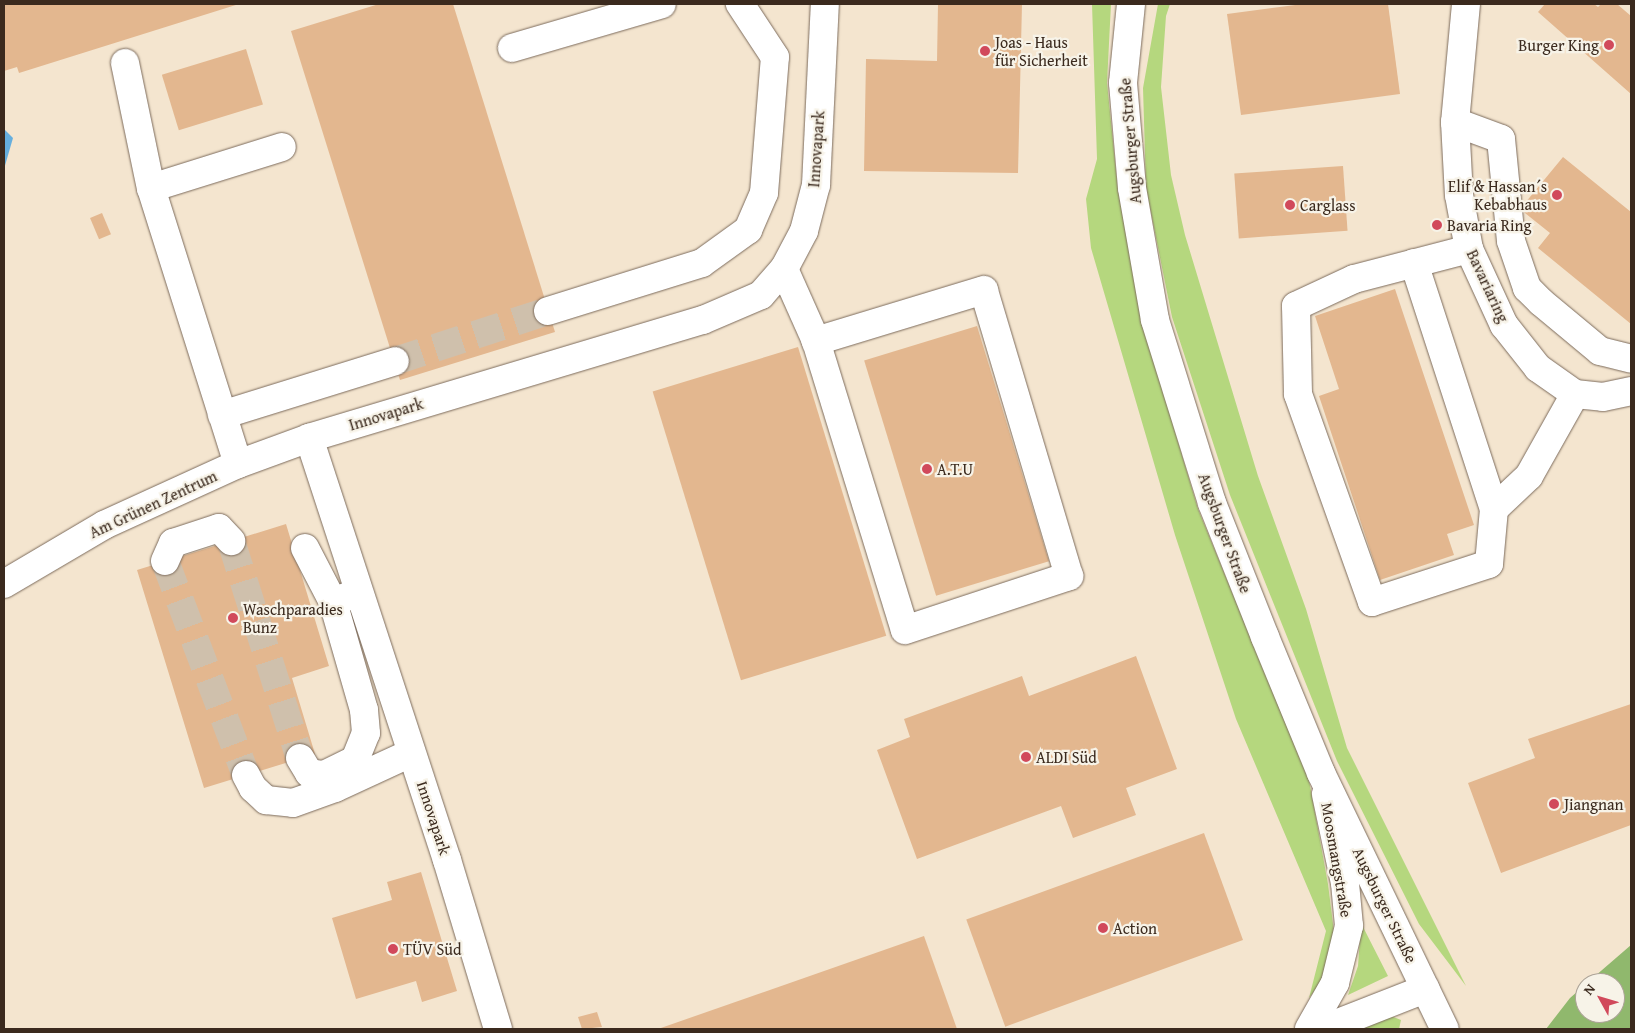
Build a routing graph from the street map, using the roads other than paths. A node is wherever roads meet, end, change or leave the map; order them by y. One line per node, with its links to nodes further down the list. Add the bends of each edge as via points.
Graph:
1 (662, 4): 6 (street)
2 (740, 4): 15 (street, via 775,56 764,193 748,230 702,263)
3 (825, 4): 13 (street, Innovapark, via 816,184 804,231)
4 (1132, 4): 34 (street, Augsburger Straße, via 1123,83 1132,188 1155,320 1212,504)
5 (1466, 4): 8 (street, Bavariaring)
6 (512, 48)
7 (125, 63): 10 (street)
8 (1455, 122): 11 (street, Bavariaring, via 1459,195); 14 (street, via 1500,139 1510,241 1528,288)
9 (282, 148): 10 (street)
10 (151, 188): 22 (street)
11 (1469, 248): 12 (street); 16 (street, Bavariaring)
12 (1414, 264): 25 (street); 25 (street, via 1354,279 1296,306 1298,394 1372,602 1489,564)
13 (784, 269): 17 (street); 23 (street, Innovapark, via 761,295 703,320)
14 (1541, 302): 16 (street); 18 (street, via 1600,351)
15 (548, 312)
16 (1504, 325): 21 (street, Bavariaring, via 1538,368)
17 (816, 341): 17 (street, via 984,290 1069,576 905,630)
18 (1631, 359)
19 (394, 361): 22 (street)
20 (1631, 391): 21 (street, via 1603,396)
21 (1574, 394): 25 (street, via 1529,476)
22 (222, 415): 24 (street)
23 (309, 438): 24 (street, Am Grünen Zentrum); 30 (street, Innovapark)
24 (238, 464): 29 (street, Am Grünen Zentrum, via 104,525)
25 (1494, 509)
26 (231, 541): 28 (street, via 219,528 173,543)
27 (305, 548): 31 (street)
28 (165, 561)
29 (4, 584)
30 (360, 592): 31 (street); 32 (street, Innovapark)
31 (333, 602): 33 (street, via 364,710 366,733 355,760 324,775 308,774)
32 (411, 753): 35 (street, via 335,788 293,803 266,800 253,788); 37 (street, Innovapark, via 448,860)
33 (300, 758)
34 (1321, 773): 36 (street, Augsburger Straße); 38 (street, Moosmangstraße, via 1345,883 1348,926 1335,984)
35 (246, 775)
36 (1426, 989): 39 (street); 40 (street, Augsburger Straße)
37 (498, 1029)
38 (1309, 1029)
39 (1323, 1029)
40 (1445, 1029)

